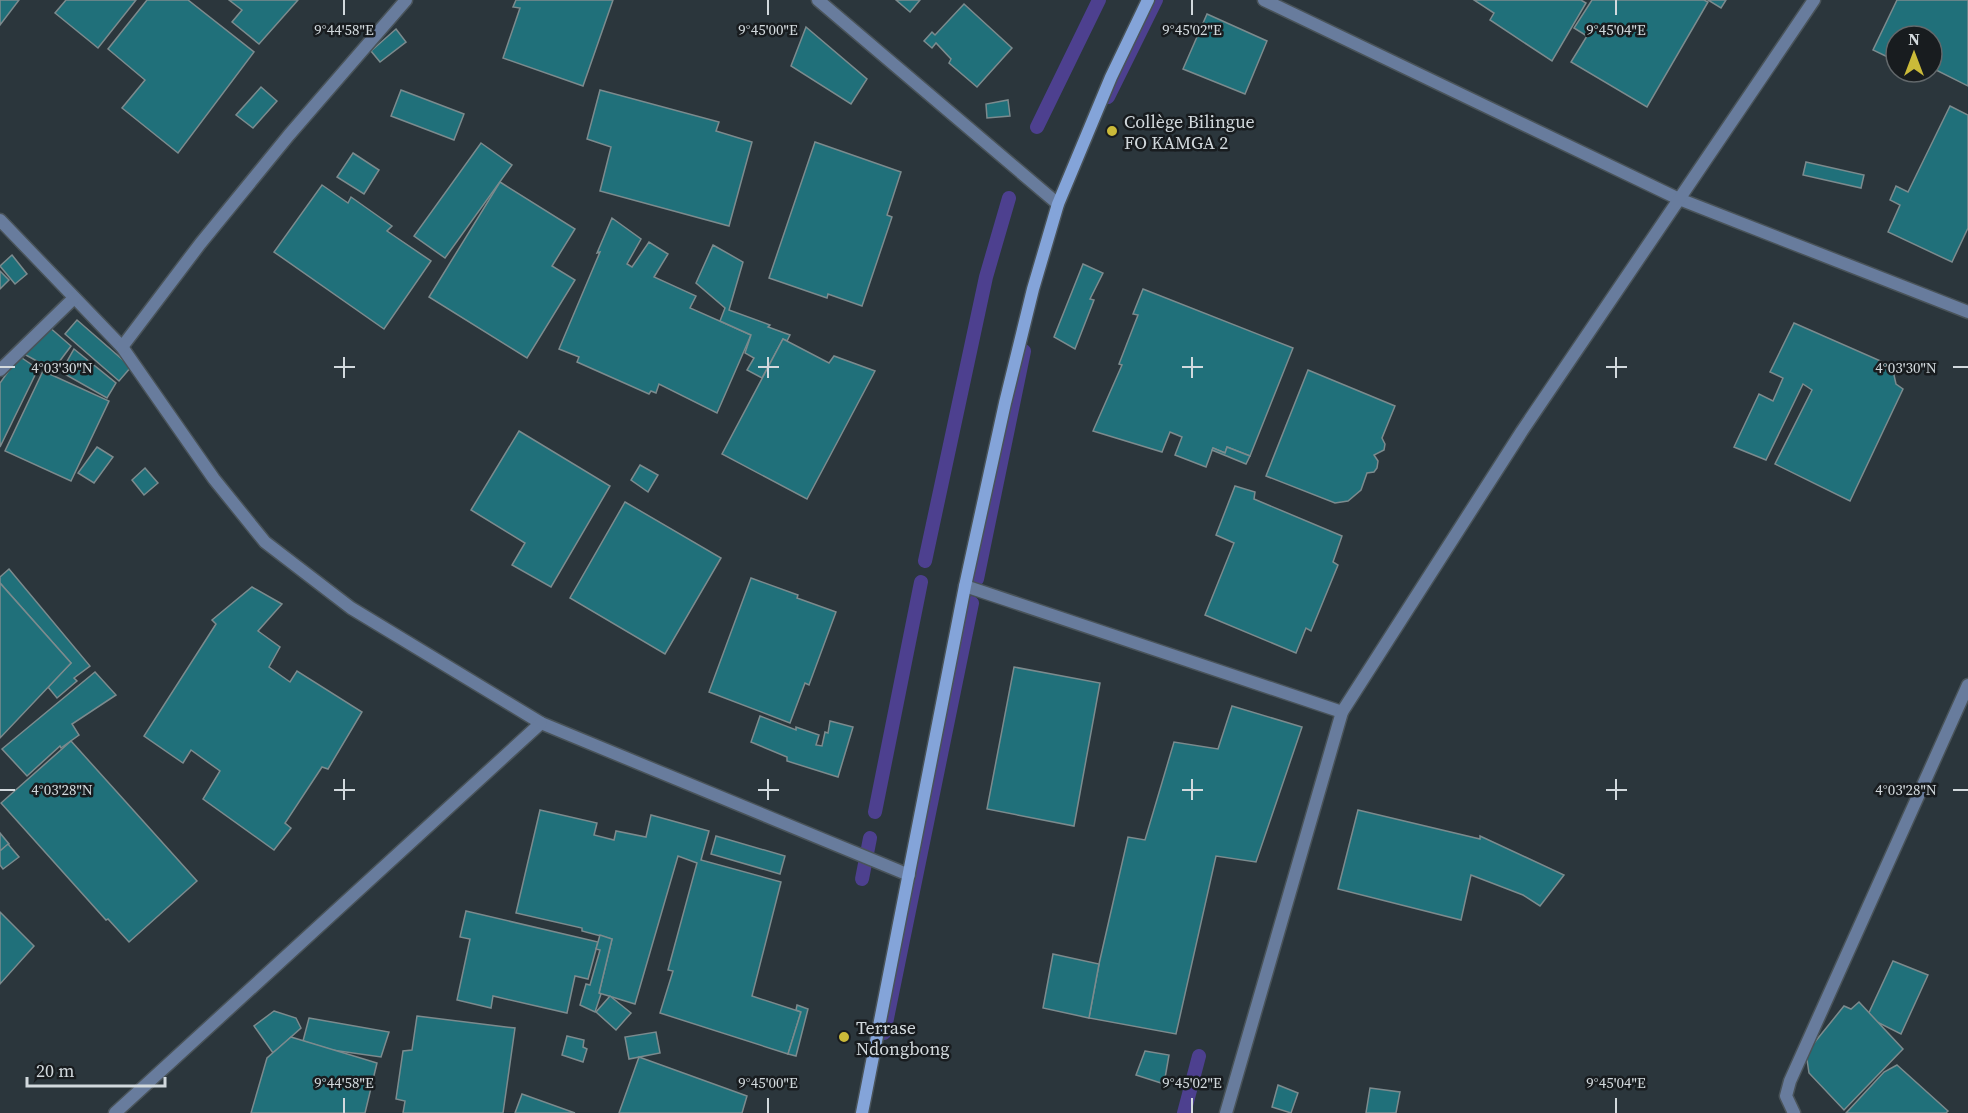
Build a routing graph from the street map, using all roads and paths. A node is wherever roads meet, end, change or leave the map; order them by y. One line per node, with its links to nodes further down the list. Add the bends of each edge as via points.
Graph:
1 (406, 0): 11 (street, via 281,144)
2 (818, 0): 7 (street)
3 (1148, 0): 7 (main road)
4 (1264, 0): 6 (street)
5 (1814, 0): 6 (street)
6 (1679, 199): 10 (street); 15 (street, via 1522,431)
7 (1058, 204): 13 (main road, via 1013,369)
8 (0, 220): 9 (street)
9 (74, 298): 11 (street); 12 (street)
10 (1968, 312)
11 (122, 347): 16 (street, via 214,479 265,542 351,608)
12 (0, 370)
13 (965, 586): 15 (street); 17 (main road)
14 (1968, 685): 21 (street, via 1790,1081 1786,1096)
15 (1342, 712): 20 (street)
16 (542, 723): 17 (street); 18 (street)
17 (909, 876): 19 (main road)
18 (115, 1113)
19 (862, 1113)
20 (1226, 1113)
21 (1794, 1113)

